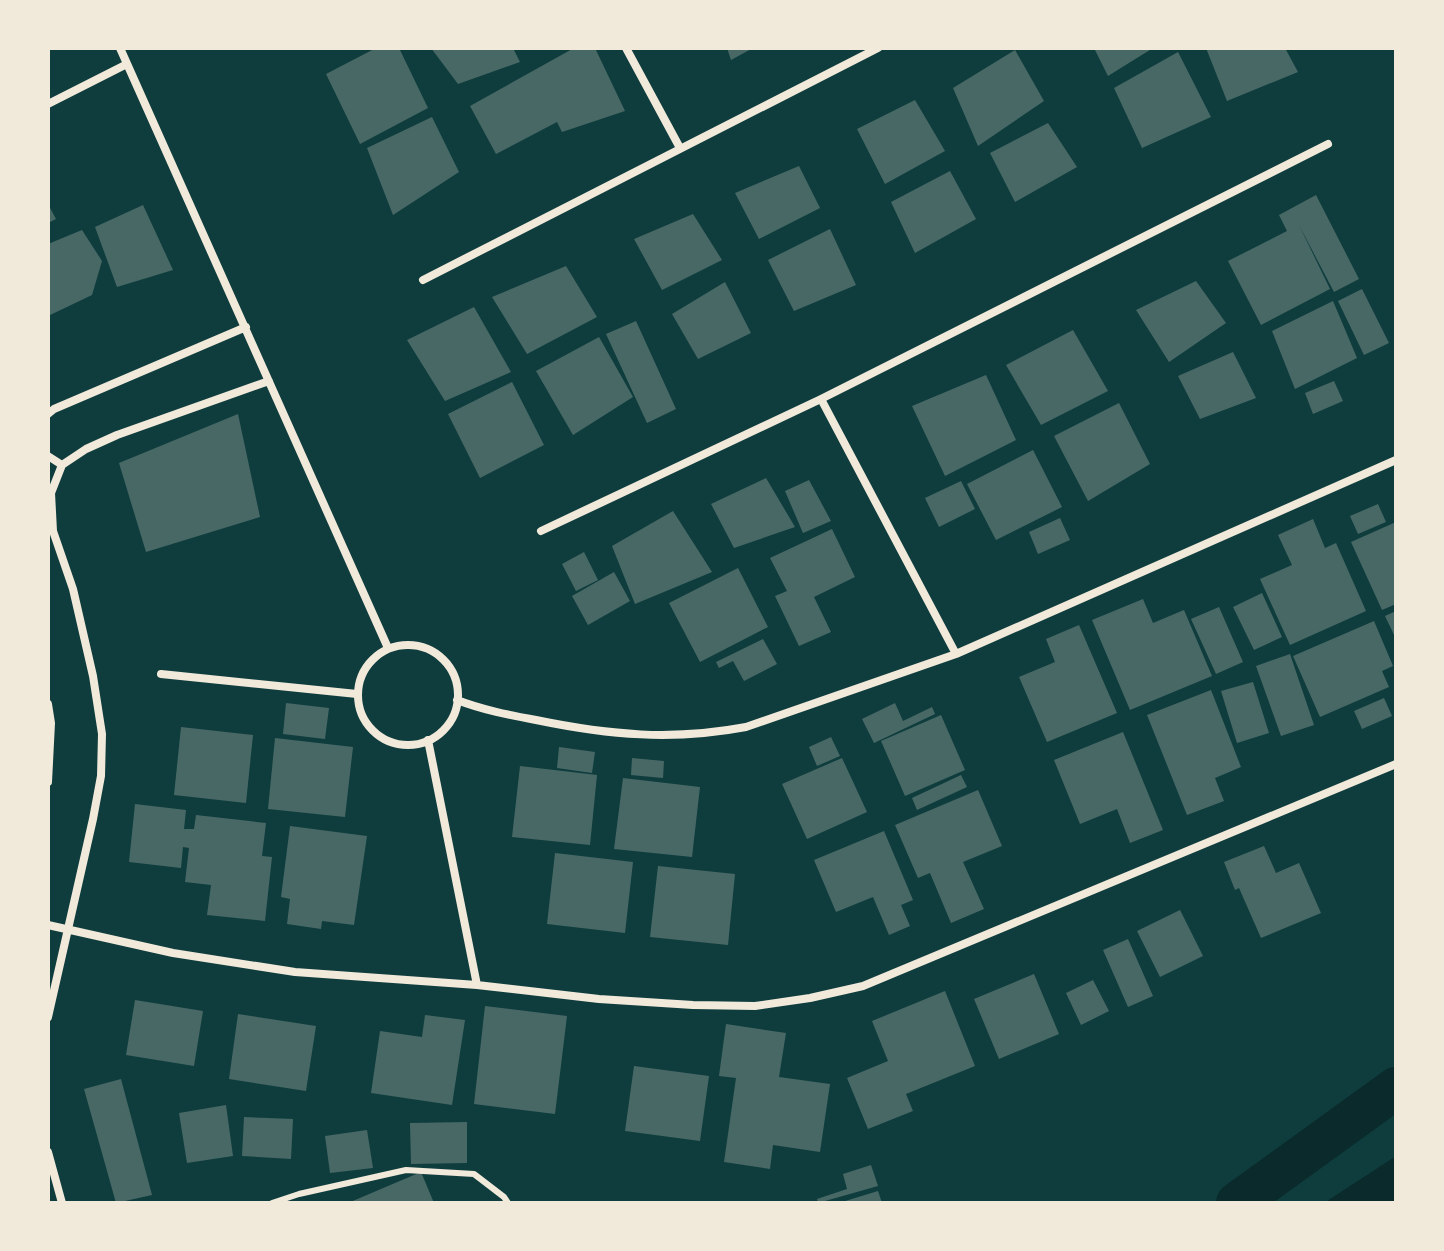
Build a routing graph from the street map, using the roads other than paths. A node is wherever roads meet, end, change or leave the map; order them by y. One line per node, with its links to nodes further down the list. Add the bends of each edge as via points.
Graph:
1 (120, 48): 4 (street)
2 (626, 48): 7 (street)
3 (878, 48): 7 (street)
4 (127, 64): 5 (street); 9 (street)
5 (48, 104)
6 (1328, 144): 11 (street)
7 (680, 148): 8 (street)
8 (423, 280)
9 (246, 327): 10 (street); 12 (street)
10 (269, 381): 15 (street, via 117,435); 17 (street)
11 (821, 399): 16 (street); 18 (street)
12 (48, 414)
13 (48, 456): 15 (street)
14 (1396, 460): 18 (street)
15 (62, 465): 27 (street, via 51,493 53,531 76,603 102,734 101,776)
16 (541, 531)
17 (388, 648): 20 (street, via 366,667); 21 (street, via 422,646 438,654 457,683)
18 (956, 654): 21 (street, via 746,727 670,737 626,735)
19 (161, 674): 20 (street)
20 (357, 694): 23 (street, via 366,722 388,741 408,745)
21 (457, 700): 23 (street, via 443,731)
22 (48, 704): 25 (street)
23 (428, 740): 28 (street)
24 (1396, 764): 28 (street, via 863,986 755,1006 599,999)
25 (48, 782)
26 (48, 925): 27 (street)
27 (67, 929): 28 (street, via 295,972); 29 (street)
28 (477, 985)
29 (48, 1017)
30 (48, 1152): 31 (street)
31 (62, 1203)
32 (272, 1203): 33 (lane, via 406,1170 474,1174)
33 (508, 1203)

